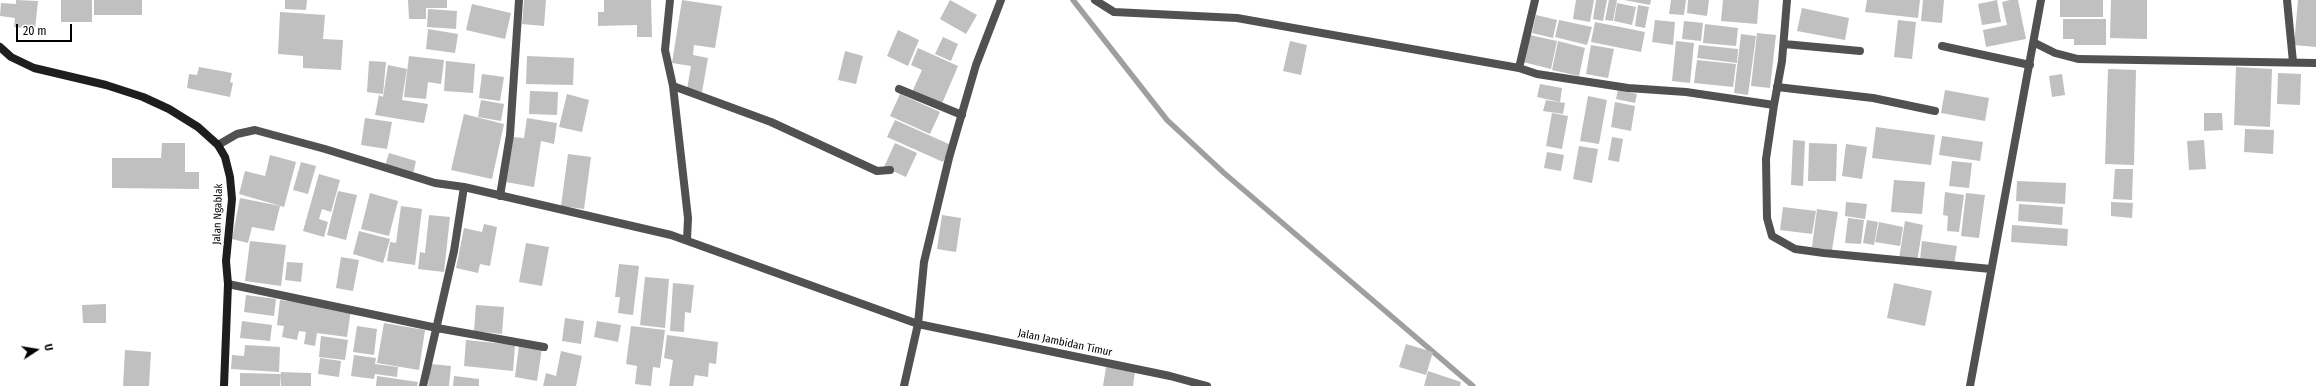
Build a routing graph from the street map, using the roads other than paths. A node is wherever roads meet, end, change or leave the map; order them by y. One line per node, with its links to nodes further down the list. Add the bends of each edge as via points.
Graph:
1 (519, 0): 27 (street, via 510,134)
2 (670, 0): 18 (street, via 665,50)
3 (1095, 0): 17 (street, via 1114,12 1238,18)
4 (1535, 0): 17 (street)
5 (1787, 0): 10 (street)
6 (2041, 0): 9 (street)
7 (2287, 0): 14 (street)
8 (998, 1): 23 (street, via 976,64)
9 (2035, 43): 14 (street, via 2055,53 2078,59); 16 (street)
10 (1784, 44): 13 (street); 19 (street)
11 (1942, 46): 16 (street)
12 (0, 47): 24 (street, Jalan Ngablak, via 11,57 34,68 106,85 143,97 198,127)
13 (1860, 51)
14 (2293, 62): 15 (street)
15 (2316, 63)
16 (2030, 65): 29 (street)
17 (1519, 68): 21 (street, via 1537,74 1620,87 1686,92)
18 (673, 86): 25 (street, via 771,122 877,171); 28 (street, via 688,218)
19 (1777, 87): 21 (street); 22 (street, via 1874,98)
20 (898, 89): 23 (street)
21 (1774, 105): 29 (street, via 1766,159 1767,218 1772,236 1794,249 1824,254)
22 (1935, 111)
23 (962, 115): 31 (street, via 924,262)
24 (218, 145): 26 (street, Jalan Jambidan Timur, via 237,134 255,130 414,178); 30 (street, Jalan Ngablak, via 225,157 232,191 226,261)
25 (890, 170)
26 (464, 187): 27 (street, Jalan Jambidan Timur); 32 (street, via 454,251)
27 (500, 196): 28 (street, Jalan Jambidan Timur)
28 (687, 240): 31 (street, Jalan Jambidan Timur)
29 (1991, 269): 38 (street)
30 (228, 284): 32 (street); 34 (street, Jalan Ngablak)
31 (918, 324): 36 (street); 37 (street, Jalan Jambidan Timur, via 1170,376)
32 (437, 328): 33 (street); 35 (street)
33 (544, 347)
34 (224, 386)
35 (424, 386)
36 (904, 386)
37 (1207, 386)
38 (1970, 386)

